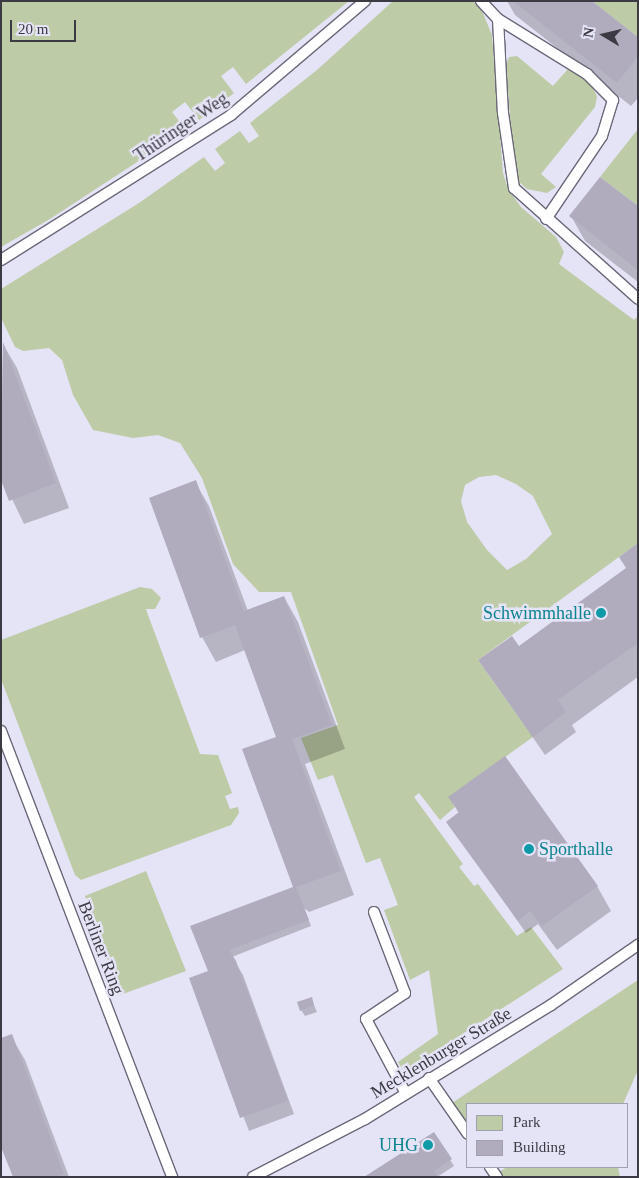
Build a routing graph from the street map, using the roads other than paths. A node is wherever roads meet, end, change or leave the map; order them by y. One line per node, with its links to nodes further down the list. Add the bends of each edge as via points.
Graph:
1 (365, 1): 5 (lane, Thüringer Weg, via 230,115)
2 (481, 1): 3 (lane)
3 (498, 19): 4 (lane, via 503,113 514,188); 4 (lane, via 587,74 613,100 602,136)
4 (546, 219): 6 (lane)
5 (1, 260)
6 (638, 299)
7 (1, 731): 13 (lane, Berliner Ring)
8 (374, 912): 11 (lane, via 405,993 366,1019)
9 (638, 945): 10 (lane, Mecklenburger Straße, via 551,1005)
10 (429, 1078): 11 (lane, Mecklenburger Straße); 12 (lane)
11 (405, 1092): 14 (lane, Mecklenburger Straße, via 365,1119)
12 (466, 1131)
13 (172, 1177)
14 (253, 1177)

